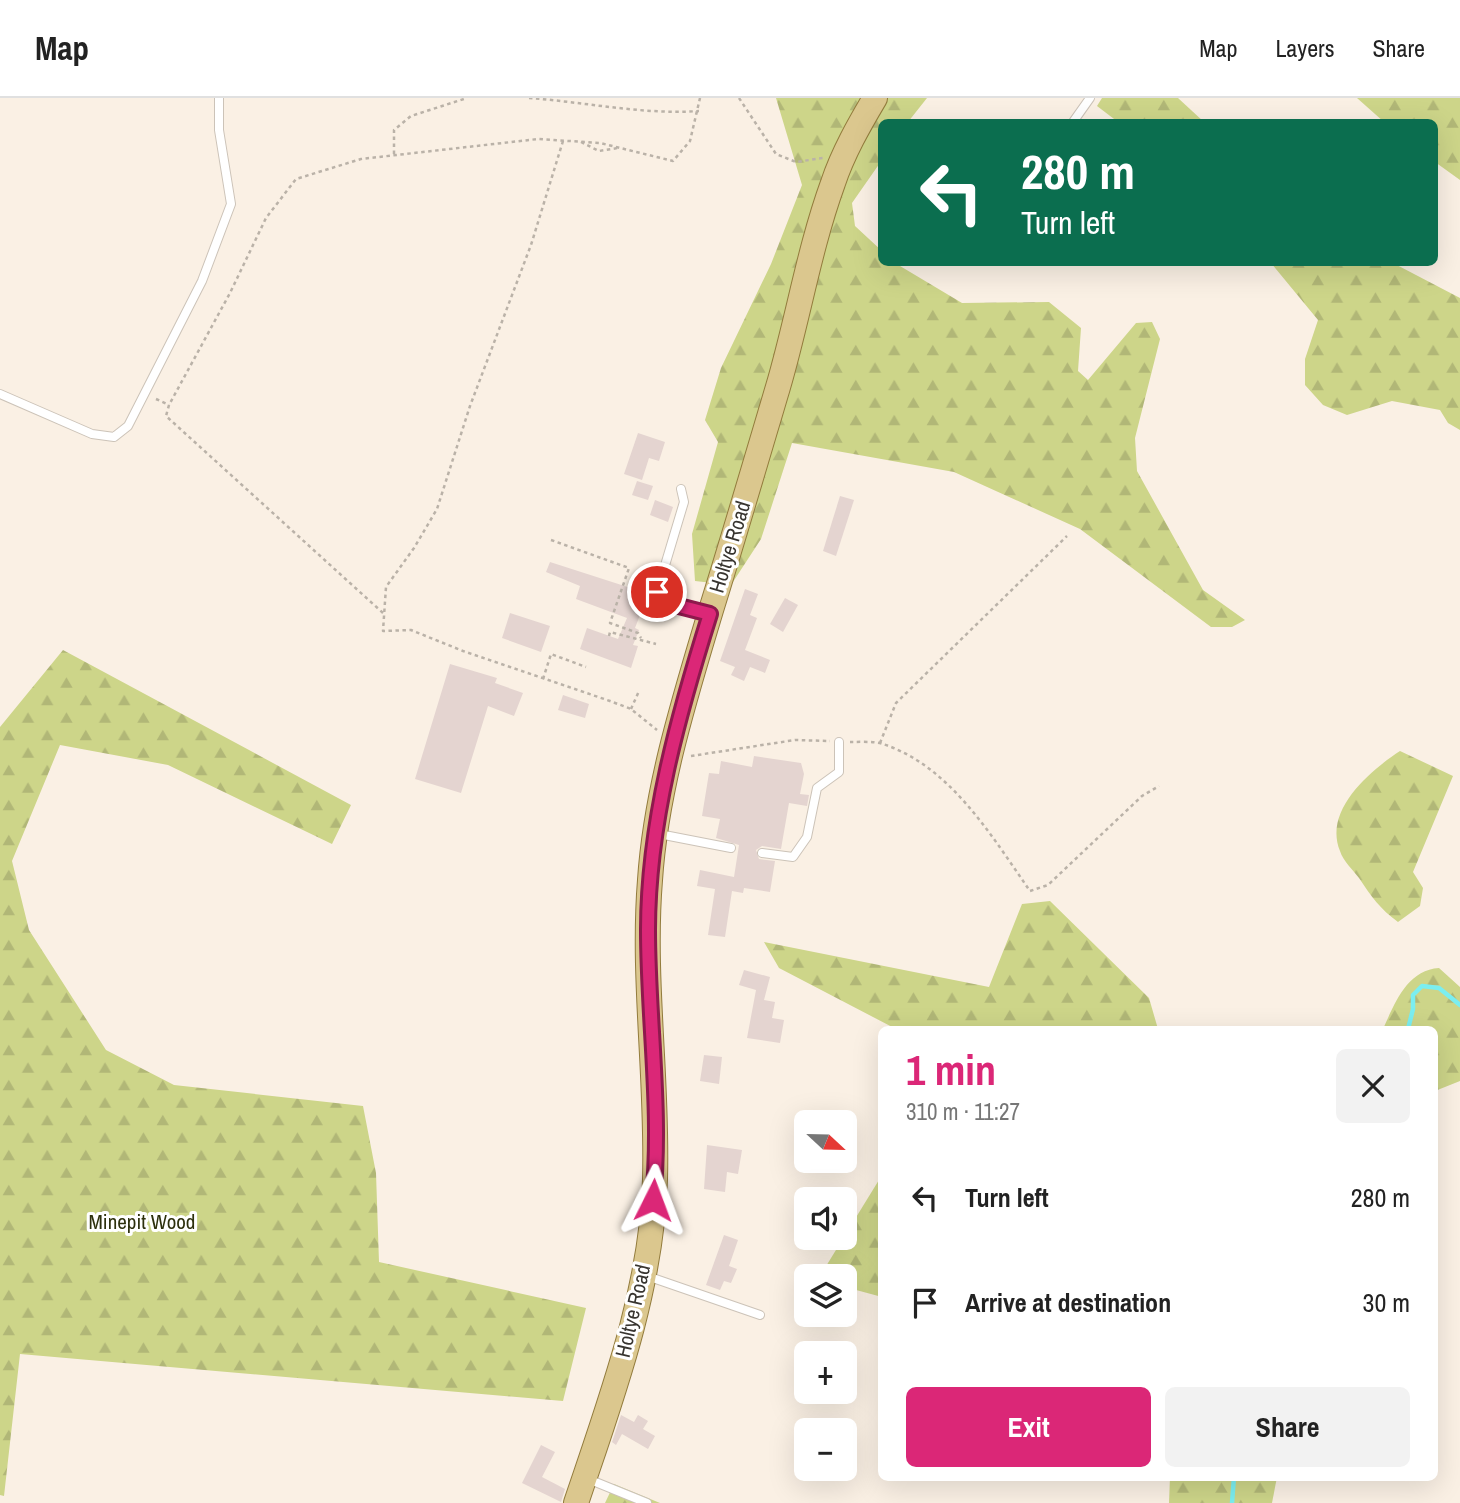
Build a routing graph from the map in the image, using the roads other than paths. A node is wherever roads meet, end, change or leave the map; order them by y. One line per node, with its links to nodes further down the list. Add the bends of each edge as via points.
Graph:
1 (219, 98): 5 (lane, via 219,130 231,204 202,281 128,426 114,437 92,434)
2 (875, 98): 7 (main road, Holtye Road, via 845,154 812,252 781,376)
3 (1090, 98): 4 (lane)
4 (1075, 119)
5 (0, 394)
6 (681, 489): 7 (lane, via 684,502 657,592 671,604)
7 (710, 614): 9 (main road, Holtye Road, via 673,746)
8 (839, 742): 11 (lane, via 839,772 817,788 807,836 793,857)
9 (656, 834): 10 (lane); 12 (main road, Holtye Road, via 648,931 655,1182)
10 (731, 848)
11 (762, 852)
12 (642, 1275): 13 (lane); 14 (main road, Holtye Road, via 614,1390)
13 (760, 1315)
14 (584, 1478): 15 (main road, Holtye Road); 16 (lane)
15 (576, 1503)
16 (647, 1503)

